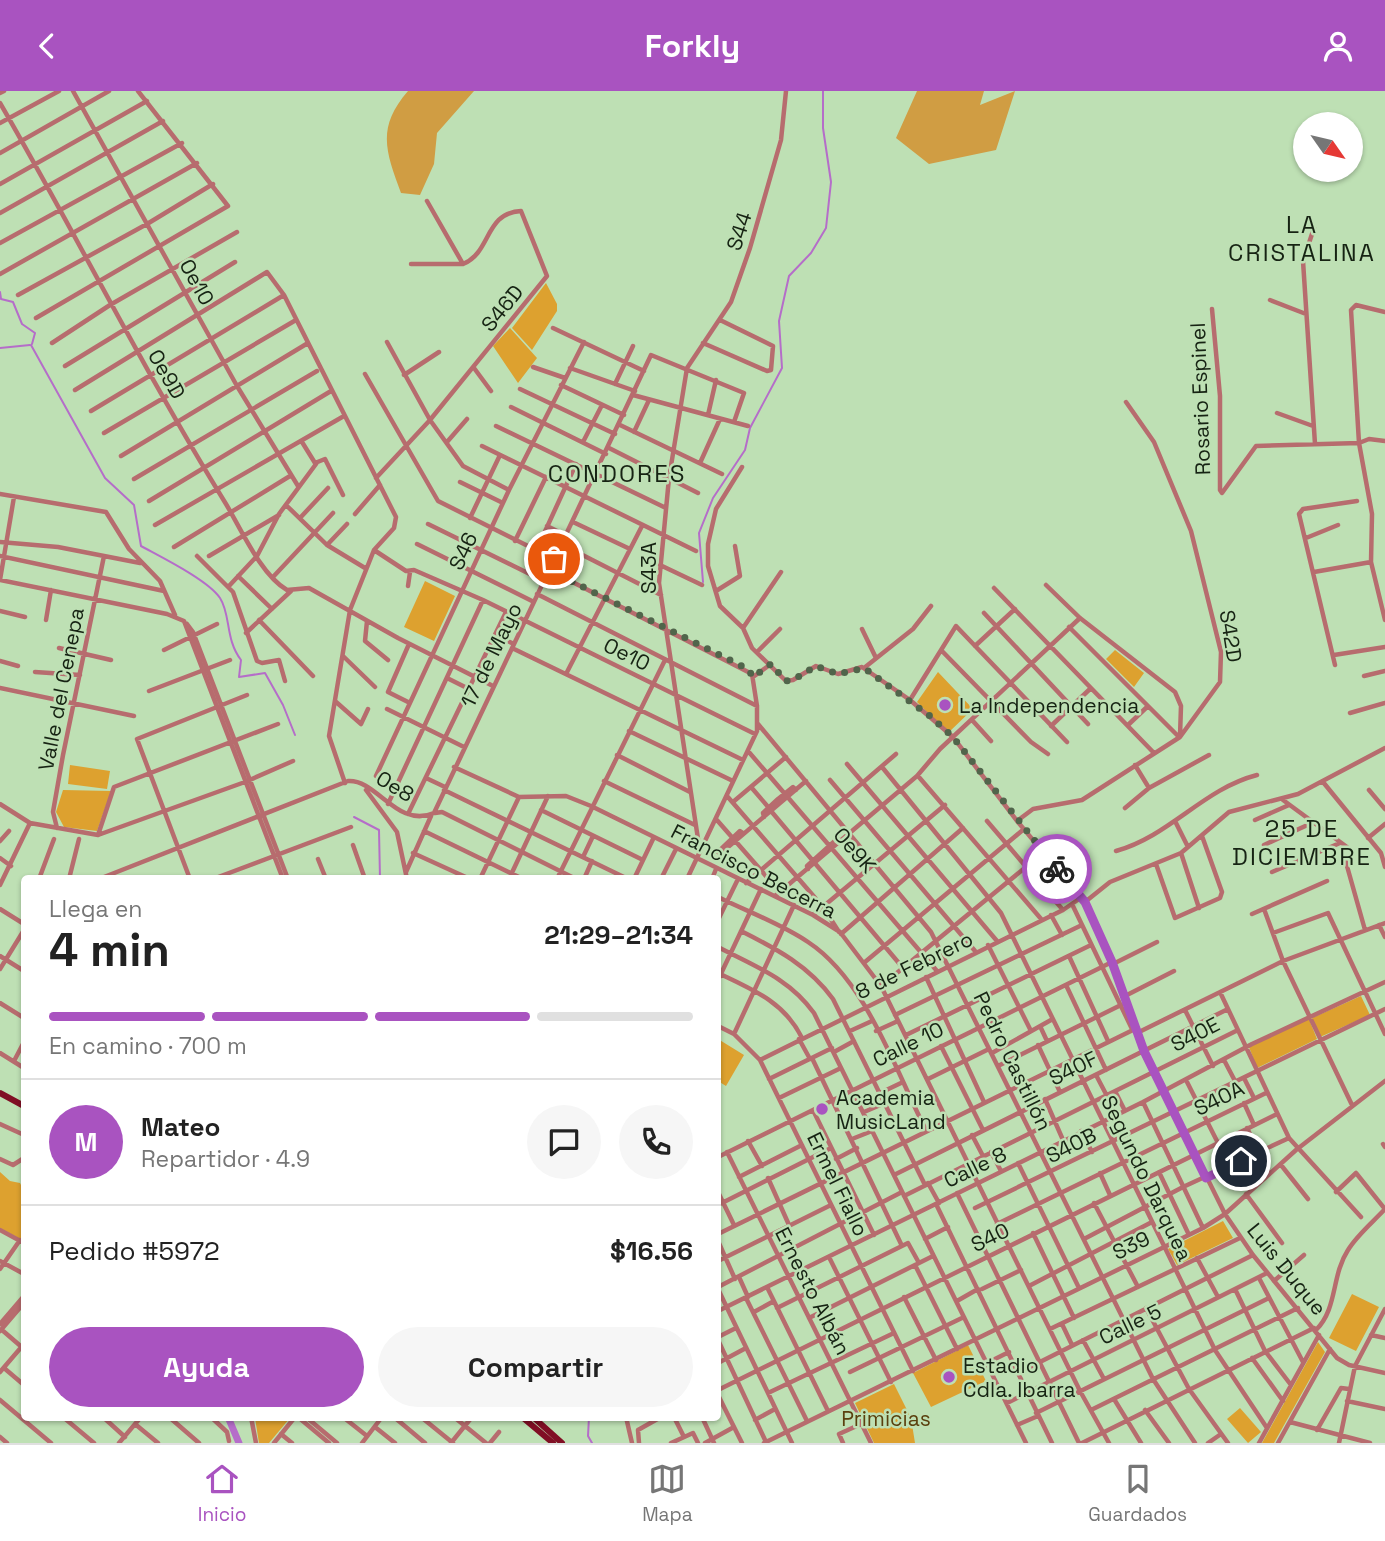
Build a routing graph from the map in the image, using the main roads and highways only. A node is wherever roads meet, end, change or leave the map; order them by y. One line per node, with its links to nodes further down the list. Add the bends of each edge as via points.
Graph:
1 (0, 1093): 2 (main road)
2 (21, 1104)
3 (529, 1421): 5 (main road)
4 (537, 1421): 5 (main road)
5 (560, 1443)

